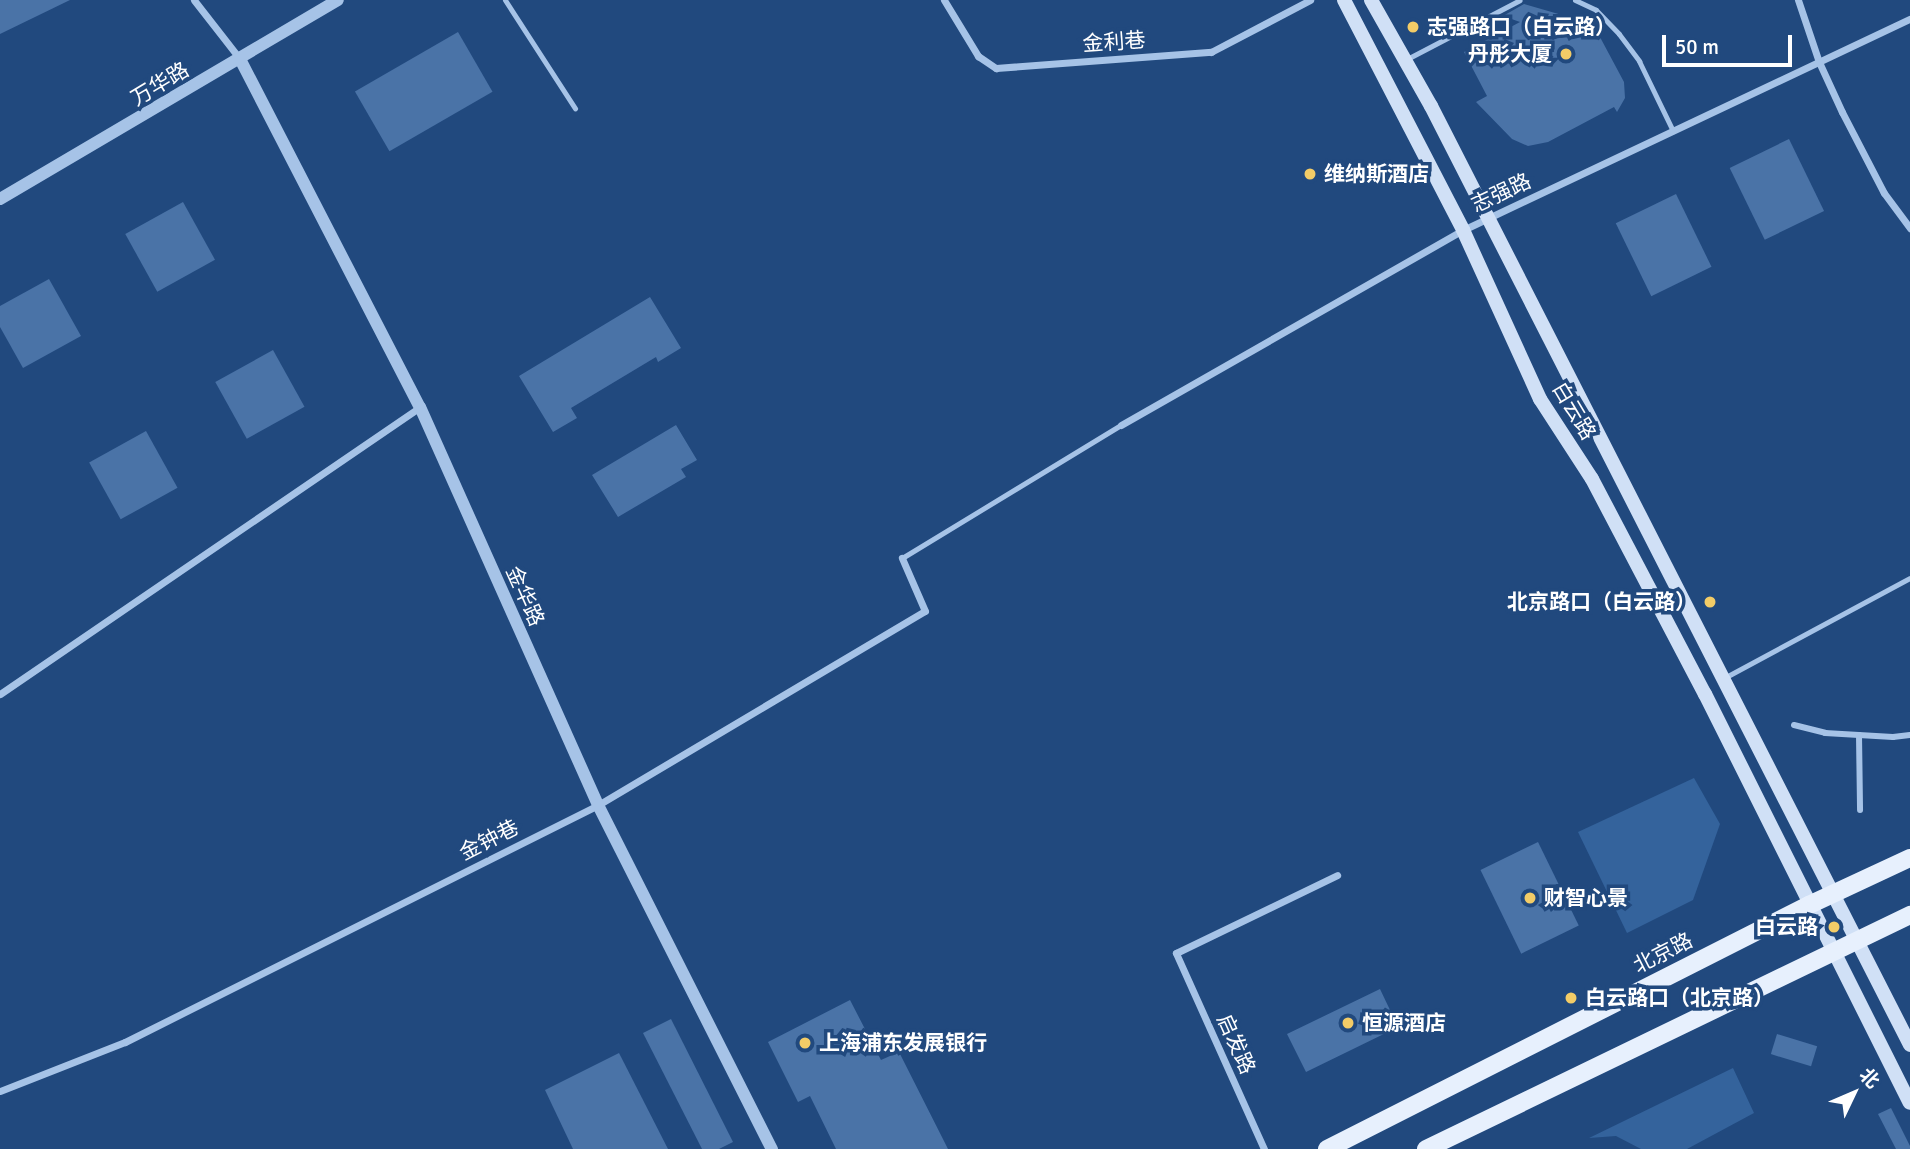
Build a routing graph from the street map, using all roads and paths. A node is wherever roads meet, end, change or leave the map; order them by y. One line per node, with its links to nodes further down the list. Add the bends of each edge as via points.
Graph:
1 (194, 0): 12 (street)
2 (338, 0): 12 (street, 万华路)
3 (505, 0): 15 (lane)
4 (944, 0): 5 (street, 金利巷, via 978,56 996,68 1212,52)
5 (1310, 0)
6 (1344, 0): 20 (main road, 白云路)
7 (1371, 0): 13 (main road, 白云路)
8 (1520, 0): 13 (lane)
9 (1576, 0): 16 (lane, via 1596,10 1639,61)
10 (1798, 0): 14 (street)
11 (1910, 19): 14 (street, 志强路)
12 (240, 60): 17 (street, 万华路); 21 (street, 金华路)
13 (1405, 60): 18 (main road, 白云路)
14 (1819, 62): 16 (street, 志强路); 19 (street, via 1884,193)
15 (576, 108)
16 (1673, 131): 18 (street, 志强路)
17 (0, 199)
18 (1488, 218): 20 (street, 志强路); 25 (main road, 白云路)
19 (1910, 228)
20 (1463, 230): 22 (street, 志强路); 35 (main road, 白云路, via 1540,399 1592,479)
21 (420, 407): 26 (street); 30 (street, 金华路)
22 (1121, 425): 23 (lane)
23 (902, 558): 30 (street, 金钟巷, via 925,611)
24 (1910, 578): 25 (lane)
25 (1724, 678): 34 (main road, 白云路)
26 (0, 694)
27 (1794, 725): 28 (street)
28 (1859, 735): 29 (street); 31 (street)
29 (1910, 735)
30 (598, 805): 40 (street, 金钟巷, via 125,1042); 42 (street, 金华路)
31 (1860, 810)
32 (1910, 858): 34 (main road, 北京路)
33 (1337, 875): 43 (street, 启发路, via 1176,953)
34 (1835, 893): 35 (main road, 北京路); 37 (main road, 白云路)
35 (1809, 905): 38 (main road, 白云路); 44 (main road, 北京路)
36 (1910, 915): 37 (main road)
37 (1857, 941): 38 (main road); 39 (main road, 白云路)
38 (1833, 953): 41 (main road, 白云路); 45 (main road)
39 (1910, 1045)
40 (0, 1091)
41 (1910, 1103)
42 (772, 1149)
43 (1264, 1149)
44 (1327, 1149)
45 (1426, 1149)

